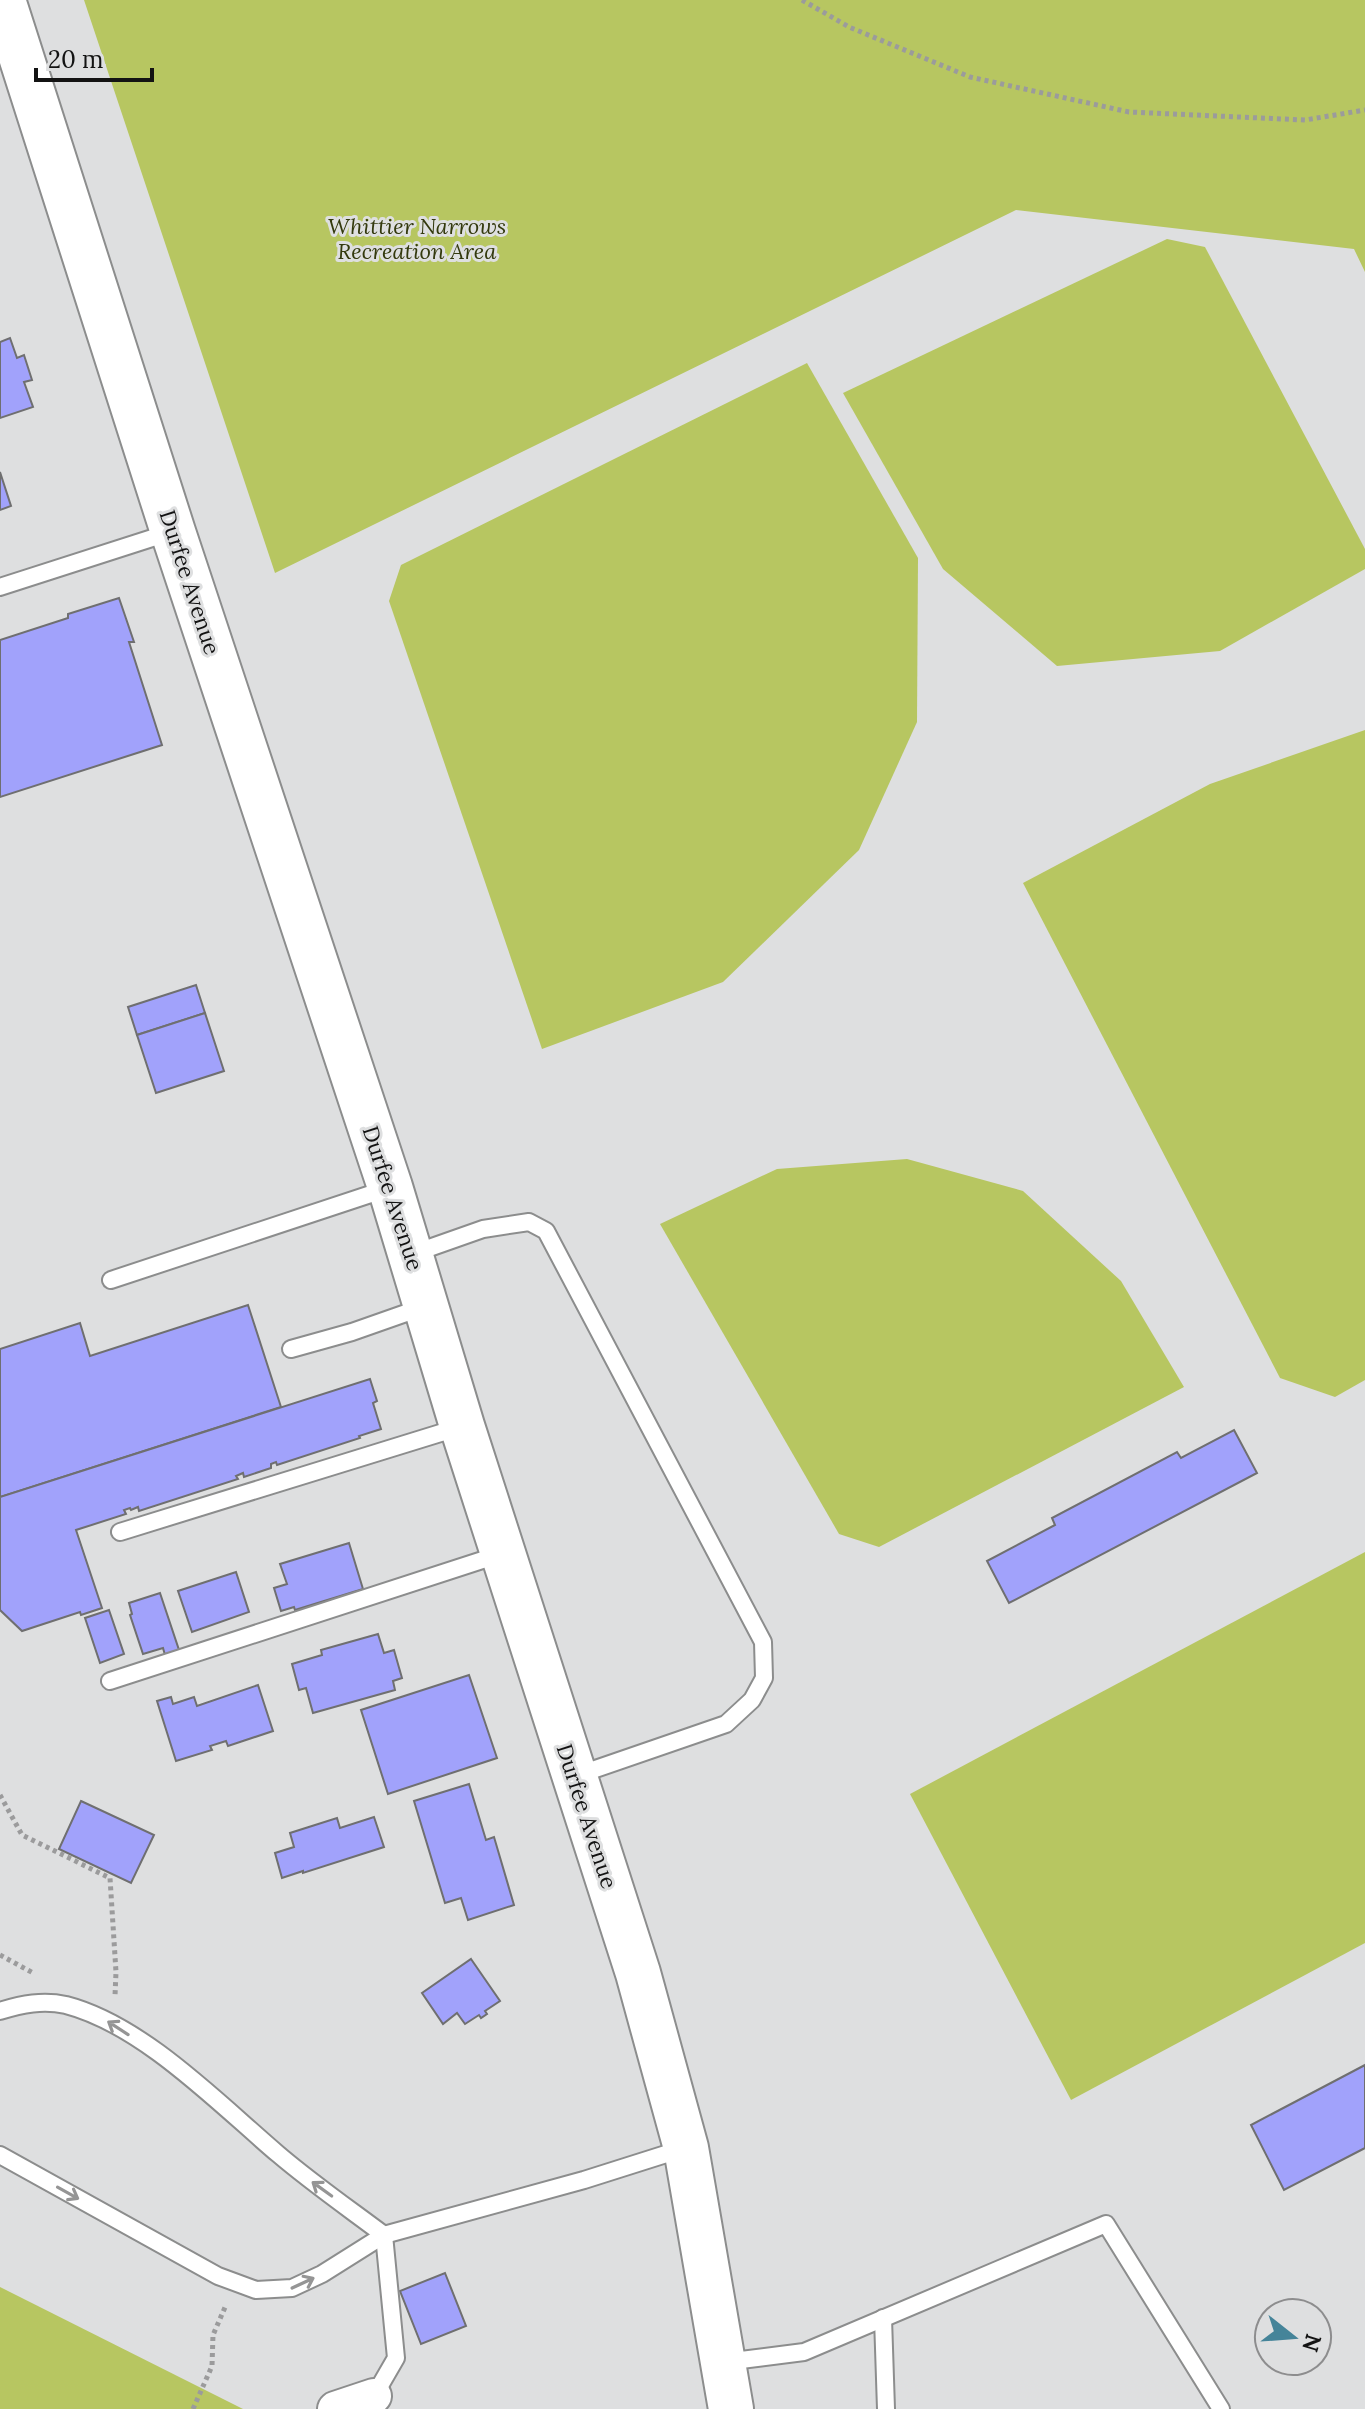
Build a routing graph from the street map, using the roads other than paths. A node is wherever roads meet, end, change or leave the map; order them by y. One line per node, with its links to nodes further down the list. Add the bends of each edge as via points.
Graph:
1 (3, 0): 2 (main road, Durfee Avenue)
2 (173, 532): 3 (lane); 4 (main road, Durfee Avenue)
3 (0, 587)
4 (390, 1187): 5 (main road, Durfee Avenue); 6 (lane)
5 (411, 1254): 7 (main road, Durfee Avenue); 13 (lane, via 483,1229 529,1222 546,1231 763,1642 764,1678 752,1700 726,1724)
6 (111, 1280)
7 (427, 1306): 8 (lane); 9 (main road, Durfee Avenue)
8 (291, 1349)
9 (462, 1426): 10 (lane); 11 (main road, Durfee Avenue)
10 (120, 1532)
11 (503, 1553): 12 (lane); 13 (main road, Durfee Avenue)
12 (110, 1681)
13 (574, 1776): 15 (main road, Durfee Avenue, via 638,1973)
14 (0, 2011): 17 (lane, one-way to 14, via 305,2177 163,2056 105,2019 63,2005 29,2002)
15 (686, 2148): 17 (lane); 19 (main road, Durfee Avenue)
16 (0, 2155): 17 (lane, one-way to 17, via 218,2276 256,2290 292,2288)
17 (384, 2235): 20 (lane, via 396,2358)
18 (883, 2318): 19 (lane, via 804,2352); 23 (lane); 24 (lane, via 1106,2224)
19 (725, 2362): 22 (main road, Durfee Avenue)
20 (374, 2396): 21 (street)
21 (335, 2409)
22 (731, 2409)
23 (886, 2409)
24 (1221, 2409)

